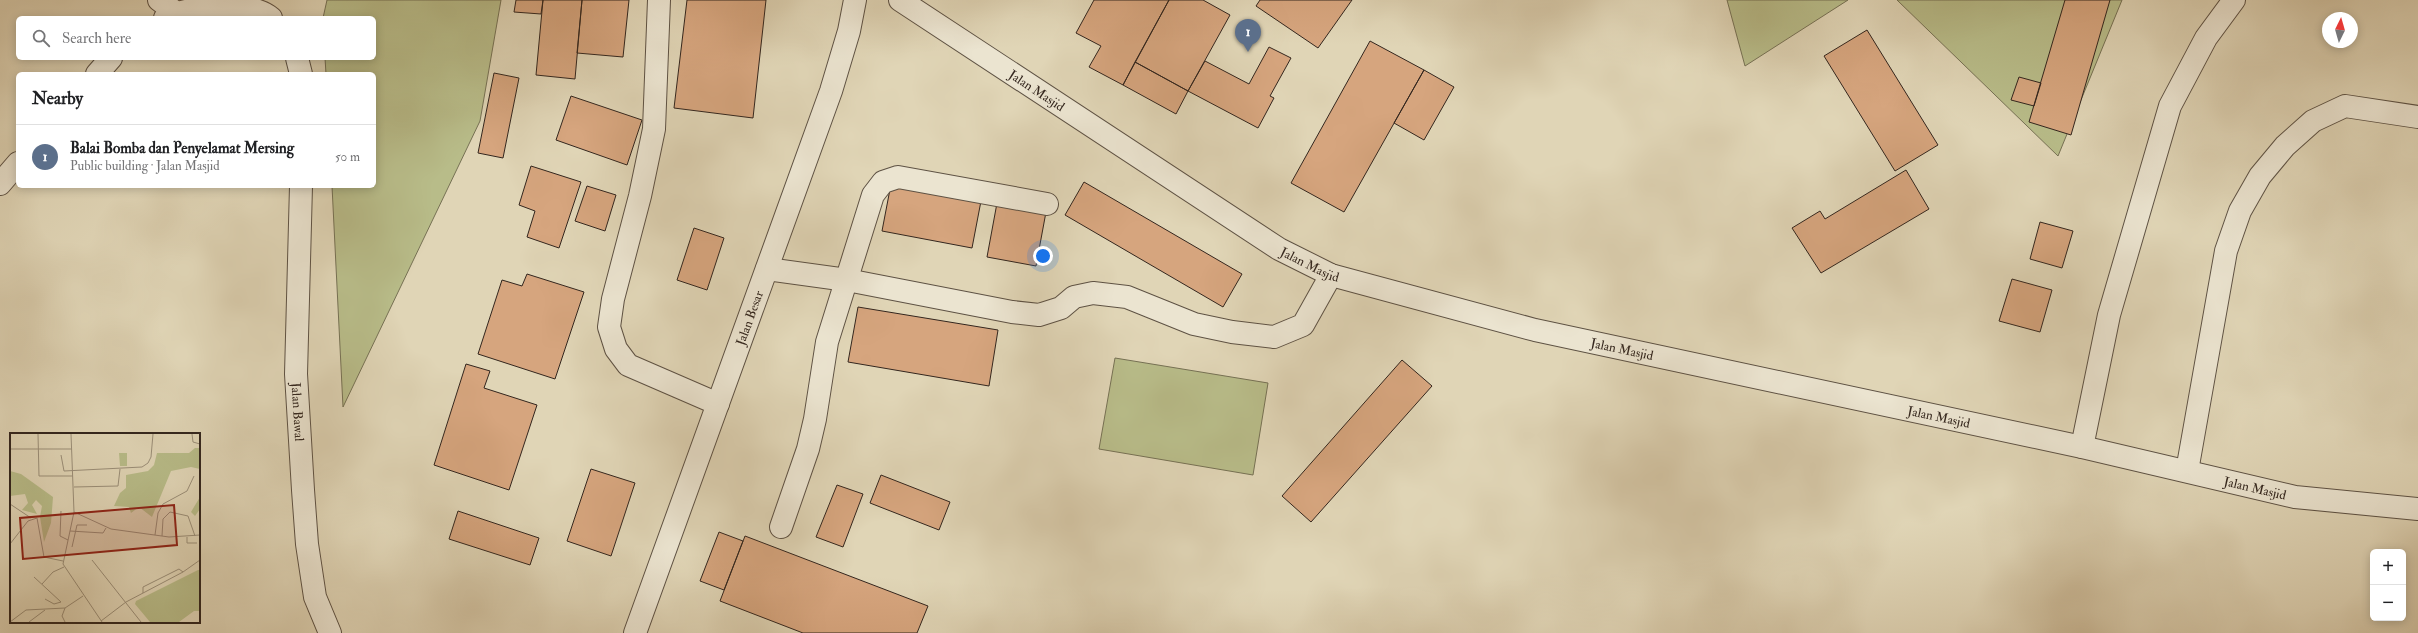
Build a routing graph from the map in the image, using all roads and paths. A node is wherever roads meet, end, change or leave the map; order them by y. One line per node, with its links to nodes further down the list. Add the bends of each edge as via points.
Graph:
1 (659, 0): 19 (street, via 654,129 640,196 613,299 609,327 616,349 628,365)
2 (855, 0): 16 (street, Jalan Besar, via 849,31 831,91)
3 (900, 0): 17 (street, Jalan Masjid, via 1280,250)
4 (2234, 0): 20 (street, via 2206,38 2170,106 2109,316)
5 (166, 10): 6 (street, via 236,6)
6 (269, 16)
7 (109, 60): 9 (street)
8 (298, 60): 10 (street)
9 (99, 72)
10 (300, 72)
11 (2418, 117): 21 (street, via 2345,106 2313,121 2285,146 2260,176 2240,212 2226,251)
12 (16, 165): 13 (street)
13 (0, 184)
14 (301, 188): 24 (street, Jalan Bawal, via 296,374 303,490 307,544 315,597)
15 (1046, 204): 18 (street, via 898,177 882,182 873,195)
16 (767, 269): 18 (street); 19 (street, Jalan Besar)
17 (1331, 275): 18 (street, via 1303,325 1274,337 1194,324 1120,296 1093,292 1074,298 1061,308 1039,315); 20 (street, Jalan Masjid, via 1535,330)
18 (847, 280): 23 (street, via 827,342 808,449)
19 (718, 404): 25 (street, Jalan Besar)
20 (2082, 447): 21 (street, Jalan Masjid)
21 (2187, 471): 22 (street, Jalan Masjid, via 2295,497)
22 (2418, 509)
23 (781, 527)
24 (330, 633)
25 (635, 633)

